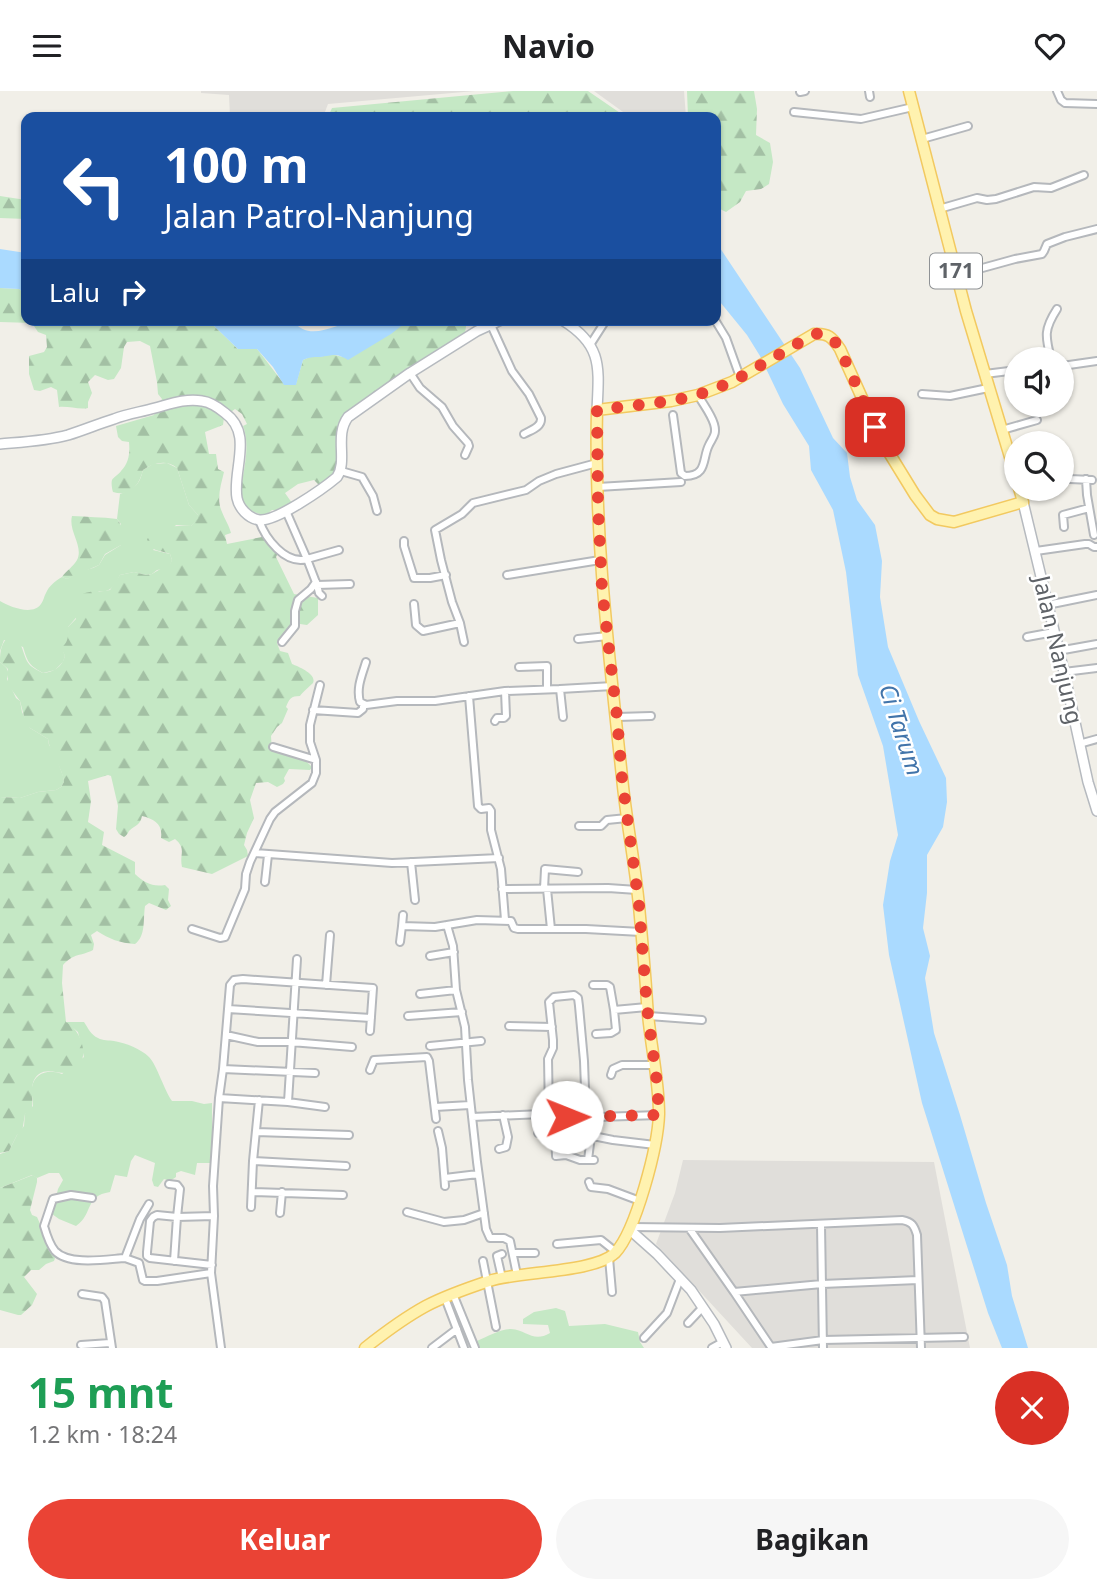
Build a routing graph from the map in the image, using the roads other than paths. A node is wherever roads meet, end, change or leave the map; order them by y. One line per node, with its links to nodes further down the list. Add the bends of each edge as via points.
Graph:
1 (909, 91): 4 (main road, 171)
2 (1056, 91): 3 (street, via 1065,103)
3 (1097, 104)
4 (913, 107): 5 (street, via 861,119); 7 (main road, 171)
5 (794, 112)
6 (968, 126): 7 (street)
7 (922, 139): 9 (main road, 171)
8 (1084, 175): 9 (street, via 1051,188 1034,187)
9 (939, 209): 11 (main road, 171)
10 (1097, 229): 11 (street, via 1047,244 1042,254)
11 (957, 275): 24 (main road, 171)
12 (1057, 309): 19 (street, via 1046,331)
13 (489, 326): 23 (street)
14 (491, 326): 33 (street, via 512,372 541,418 539,425)
15 (572, 326): 18 (street)
16 (602, 326): 18 (street)
17 (719, 326): 25 (street)
18 (590, 345): 29 (street, via 598,364)
19 (1048, 347)
20 (1097, 361): 21 (street)
21 (1074, 364)
22 (1004, 372): 24 (street)
23 (410, 373): 36 (street, via 468,443); 38 (street, via 348,417 341,431)
24 (985, 374): 26 (main road, 171)
25 (742, 375): 28 (main road); 42 (main road, via 802,340 824,334 840,349 880,438 930,515 954,522)
26 (988, 388): 27 (street, via 950,395); 32 (main road, 171)
27 (922, 394)
28 (698, 395): 29 (main road); 30 (street, via 715,434 704,465 687,477 681,473)
29 (597, 410): 37 (main road)
30 (673, 415)
31 (1037, 420): 32 (street)
32 (1002, 430): 34 (main road, 171)
33 (524, 434)
34 (1004, 436)
35 (0, 445): 46 (street, via 65,436 180,401 202,401 234,421 241,445 237,498 244,511)
36 (465, 455)
37 (597, 463): 41 (main road); 55 (street, via 473,503 436,529)
38 (341, 471): 44 (street); 45 (street, via 362,477)
39 (1074, 479): 43 (street, via 1089,479)
40 (681, 482): 41 (street)
41 (598, 487): 54 (main road)
42 (1023, 502): 52 (street, Jalan Nanjung)
43 (1089, 507): 47 (street, via 1063,515); 48 (street)
44 (286, 511): 46 (street); 53 (street)
45 (377, 511)
46 (259, 520): 53 (street, via 278,549 295,560)
47 (1064, 527)
48 (1094, 535)
49 (404, 541): 55 (street, via 414,578)
50 (1097, 547): 52 (street, via 1085,544)
51 (339, 550): 53 (street)
52 (1036, 551): 62 (street, Jalan Nanjung)
53 (306, 559): 57 (street)
54 (600, 560): 56 (street); 65 (main road)
55 (446, 575): 63 (street)
56 (507, 575)
57 (317, 583): 58 (street); 60 (street); 68 (street, via 298,600 295,626)
58 (350, 584)
59 (1097, 596): 62 (street)
60 (322, 597)
61 (414, 604): 63 (street, via 416,625 423,631)
62 (1047, 605): 64 (street, Jalan Nanjung)
63 (460, 623): 69 (street)
64 (1054, 632): 66 (street); 71 (street, Jalan Nanjung)
65 (608, 636): 67 (street); 77 (main road)
66 (1027, 637)
67 (578, 639)
68 (282, 642)
69 (464, 642)
70 (1097, 644): 71 (street)
71 (1058, 650): 75 (street, Jalan Nanjung)
72 (366, 662): 82 (street, via 358,696)
73 (519, 667): 79 (street, via 547,666)
74 (1097, 668): 75 (street)
75 (1064, 672): 89 (street, Jalan Nanjung)
76 (320, 685): 83 (street)
77 (613, 686): 78 (street); 86 (main road)
78 (560, 688): 79 (street); 85 (street)
79 (547, 689): 80 (street)
80 (505, 691): 81 (street); 87 (street, via 506,716)
81 (469, 696): 82 (street); 98 (street, via 478,806 491,809)
82 (363, 704): 83 (street, via 358,713)
83 (313, 710): 91 (street, via 310,733)
84 (651, 716): 86 (street)
85 (563, 717)
86 (617, 717): 94 (main road)
87 (495, 721)
88 (1097, 739): 89 (street)
89 (1079, 744): 92 (street, Jalan Nanjung)
90 (274, 747): 91 (street)
91 (316, 760): 96 (street, via 312,783 275,812)
92 (1092, 780): 93 (street, Jalan Nanjung)
93 (1097, 811)
94 (627, 818): 95 (street); 104 (main road)
95 (579, 826)
96 (255, 853): 97 (street); 110 (street, via 225,937)
97 (268, 855): 99 (street); 101 (street)
98 (499, 858): 99 (street); 102 (street)
99 (411, 862): 105 (street)
100 (578, 872): 103 (street, via 544,866)
101 (265, 882)
102 (502, 889): 103 (street); 107 (street)
103 (546, 889): 104 (street); 111 (street)
104 (636, 890): 112 (main road)
105 (415, 899)
106 (403, 915): 109 (street)
107 (505, 920): 108 (street); 111 (street, via 516,929)
108 (447, 925): 109 (street); 115 (street)
109 (402, 926): 114 (street)
110 (192, 929)
111 (551, 929): 112 (street)
112 (641, 932): 125 (main road)
113 (330, 935): 119 (street)
114 (400, 942)
115 (454, 952): 116 (street); 121 (street)
116 (430, 956)
117 (297, 959): 118 (street)
118 (296, 984): 119 (street); 123 (street, via 234,980); 127 (street)
119 (326, 985): 129 (street, via 373,984)
120 (593, 985): 124 (street, via 610,987)
121 (456, 990): 122 (street); 126 (street)
122 (420, 994)
123 (228, 1009): 127 (street); 135 (street)
124 (614, 1010): 125 (street); 134 (street, via 616,1030)
125 (648, 1011): 130 (street); 141 (main road)
126 (461, 1012): 128 (street); 138 (street)
127 (293, 1013): 129 (street); 137 (street)
128 (408, 1016)
129 (371, 1018): 133 (street)
130 (702, 1020)
131 (509, 1025): 132 (street)
132 (552, 1027): 153 (street); 157 (street, via 550,999 577,996)
133 (370, 1031)
134 (596, 1034)
135 (226, 1035): 137 (street, via 258,1042); 142 (street)
136 (481, 1041): 138 (street)
137 (291, 1042): 140 (street); 144 (street)
138 (465, 1043): 139 (street); 150 (street)
139 (430, 1046)
140 (352, 1047)
141 (654, 1065): 146 (street, via 622,1065); 155 (main road)
142 (223, 1069): 144 (street); 147 (street)
143 (370, 1070): 152 (street, via 374,1060 427,1057)
144 (289, 1072): 145 (street); 149 (street)
145 (315, 1073)
146 (611, 1075)
147 (219, 1098): 148 (street); 182 (street)
148 (259, 1100): 149 (street); 160 (street)
149 (288, 1102): 151 (street)
150 (470, 1105): 152 (street); 156 (street)
151 (325, 1107)
152 (435, 1107): 158 (street)
153 (549, 1114): 154 (street); 157 (street)
154 (503, 1115): 156 (street); 166 (street, via 509,1140)
155 (659, 1115): 157 (street); 165 (main road)
156 (472, 1117): 169 (street)
157 (586, 1117)
158 (436, 1119)
159 (438, 1131): 169 (street, via 443,1179)
160 (256, 1132): 163 (street); 167 (street)
161 (538, 1133): 162 (street)
162 (555, 1133): 164 (street); 164 (street, via 556,1156 580,1160 591,1160)
163 (349, 1135)
164 (591, 1136): 165 (street)
165 (655, 1145): 176 (main road)
166 (499, 1149)
167 (253, 1161): 168 (street); 172 (street)
168 (346, 1166)
169 (478, 1174): 181 (street)
170 (589, 1182): 176 (street, via 591,1187)
171 (169, 1184): 183 (street, via 180,1189)
172 (252, 1192): 173 (street); 178 (street)
173 (282, 1192): 174 (street); 180 (street)
174 (343, 1195)
175 (92, 1198): 194 (street, via 71,1195 53,1199 44,1226 54,1250 90,1261)
176 (640, 1201): 185 (main road)
177 (149, 1204): 188 (street)
178 (251, 1207)
179 (407, 1212): 181 (street, via 444,1222)
180 (280, 1213)
181 (484, 1213): 190 (street, via 490,1238 508,1239)
182 (214, 1216): 183 (street); 197 (street)
183 (177, 1217): 187 (street, via 153,1216); 195 (street)
184 (821, 1225): 186 (street); 201 (street, via 908,1221 916,1234); 203 (street)
185 (630, 1228): 186 (street); 193 (main road); 200 (street)
186 (688, 1228): 205 (street)
187 (149, 1231): 188 (street); 195 (street, via 148,1257)
188 (135, 1233): 194 (street)
189 (557, 1244): 193 (street, via 601,1240)
190 (514, 1253): 191 (street); 198 (street)
191 (535, 1253)
192 (502, 1255): 199 (street, via 497,1256)
193 (612, 1255): 198 (main road, via 589,1265); 204 (street)
194 (125, 1258): 197 (street, via 139,1262 145,1281)
195 (174, 1261): 197 (street)
196 (483, 1261): 202 (street)
197 (211, 1269): 220 (street)
198 (517, 1275): 199 (main road)
199 (502, 1277): 202 (main road)
200 (680, 1279): 208 (street); 213 (street, via 667,1313)
201 (918, 1280): 203 (street); 214 (street)
202 (486, 1282): 207 (main road); 210 (street)
203 (822, 1284): 205 (street); 215 (street)
204 (612, 1292)
205 (734, 1292): 219 (street)
206 (82, 1294): 218 (street, via 105,1301)
207 (449, 1296): 211 (street); 221 (main road, via 421,1309); 224 (street)
208 (703, 1307): 209 (street); 217 (street)
209 (688, 1323)
210 (496, 1327)
211 (457, 1329): 222 (street); 223 (street)
212 (964, 1337): 214 (street)
213 (644, 1338)
214 (921, 1338): 215 (street); 227 (street)
215 (823, 1340): 219 (street); 226 (street)
216 (81, 1345): 218 (street)
217 (724, 1345): 225 (street)
218 (111, 1346)
219 (771, 1347)
220 (221, 1348)
221 (365, 1348)
222 (432, 1348)
223 (464, 1348)
224 (475, 1348)
225 (712, 1348)
226 (823, 1348)
227 (921, 1348)

